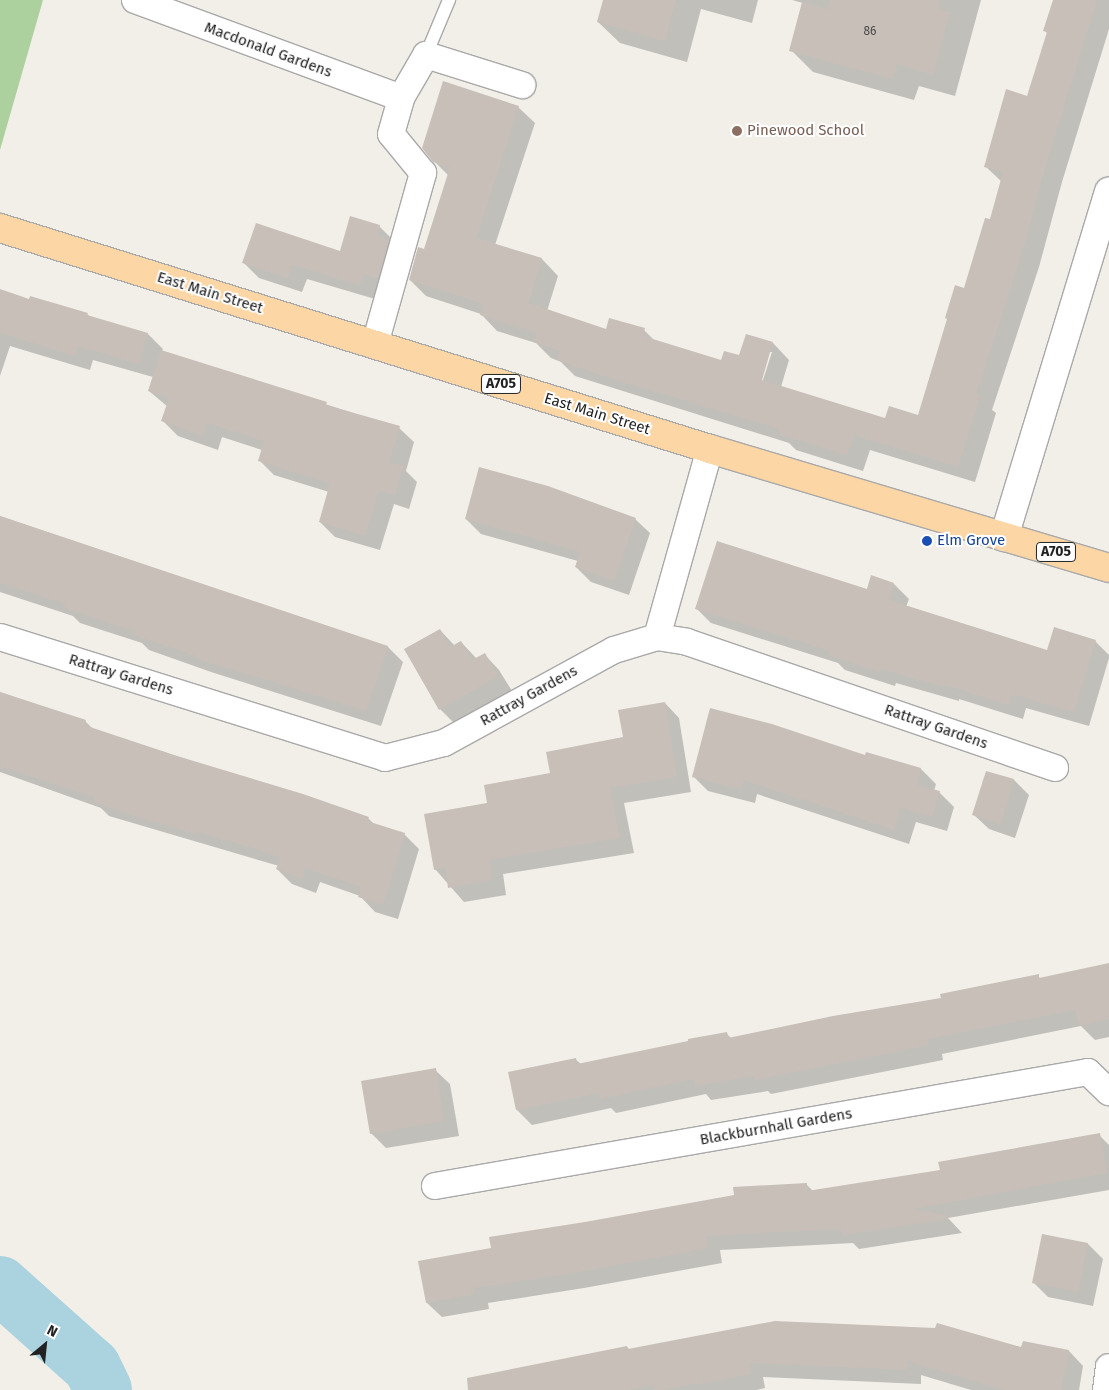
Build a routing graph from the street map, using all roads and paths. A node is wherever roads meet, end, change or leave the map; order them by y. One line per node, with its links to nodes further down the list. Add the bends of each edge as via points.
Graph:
1 (135, 0): 5 (street, Macdonald Gardens)
2 (449, 0): 3 (lane)
3 (426, 55): 4 (street); 5 (street)
4 (522, 85)
5 (401, 98): 8 (street, via 391,134 423,173)
6 (1109, 192): 10 (street)
7 (0, 228): 8 (main road, East Main Street / A705)
8 (375, 344): 9 (main road, East Main Street / A705)
9 (710, 450): 10 (main road, East Main Street / A705); 13 (street)
10 (1004, 537): 11 (main road, East Main Street / A705)
11 (1109, 568)
12 (0, 637): 13 (street, Rattray Gardens, via 385,758 444,742 614,650)
13 (657, 637): 14 (street, Rattray Gardens, via 688,642)
14 (1055, 768)
15 (1109, 1092): 16 (street, Blackburnhall Gardens, via 1088,1072)
16 (435, 1186)
17 (1109, 1367): 18 (street)
18 (1106, 1390)

